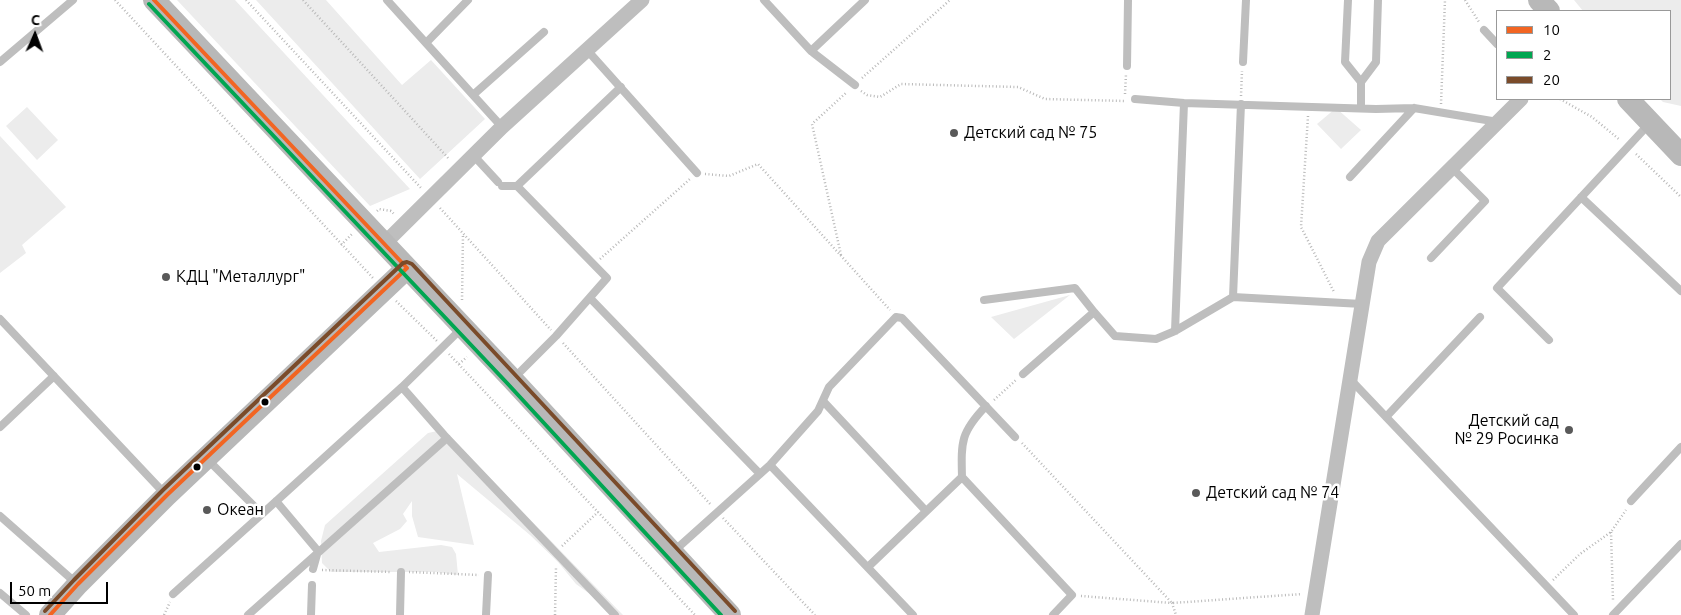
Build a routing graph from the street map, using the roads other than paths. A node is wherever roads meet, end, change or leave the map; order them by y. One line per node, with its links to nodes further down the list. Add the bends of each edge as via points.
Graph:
1 (73, 0): 20 (lane)
2 (154, 0): 44 (main road)
3 (387, 0): 16 (lane)
4 (468, 0): 16 (lane)
5 (865, 0): 19 (lane)
6 (1128, 0): 22 (lane)
7 (1246, 0): 21 (lane)
8 (1348, 0): 23 (lane, via 1345,62)
9 (1378, 0): 23 (lane, via 1376,62)
10 (1539, 0): 13 (main road)
11 (768, 1): 19 (lane)
12 (636, 2): 18 (street)
13 (1548, 10)
14 (1484, 30): 17 (lane)
15 (544, 32): 26 (lane)
16 (426, 42): 26 (lane)
17 (1496, 43)
18 (587, 50): 25 (lane); 36 (street)
19 (811, 51): 24 (lane)
20 (0, 62)
21 (1243, 62)
22 (1126, 66)
23 (1361, 82): 32 (lane)
24 (855, 85)
25 (621, 88): 40 (lane); 42 (lane)
26 (473, 95): 36 (lane)
27 (1135, 99): 30 (lane)
28 (1520, 100): 34 (street)
29 (1629, 100): 35 (main road)
30 (1184, 103): 31 (lane); 56 (lane)
31 (1241, 104): 32 (lane); 48 (lane)
32 (1361, 108): 33 (lane)
33 (1414, 108): 34 (lane); 41 (lane)
34 (1498, 122): 39 (street)
35 (1650, 122): 37 (main road); 43 (lane)
36 (502, 127): 38 (street)
37 (1681, 155)
38 (474, 156): 42 (lane, via 500,184); 44 (street)
39 (1452, 168): 45 (lane, via 1485,201); 51 (street, via 1378,241 1369,262)
40 (697, 173)
41 (1350, 176)
42 (517, 186): 49 (lane, via 607,278)
43 (1581, 197): 47 (lane); 57 (lane, via 1497,288)
44 (384, 244): 46 (main road)
45 (1431, 258)
46 (407, 268): 55 (main road); 70 (main road)
47 (1681, 292)
48 (1233, 297): 51 (lane); 56 (lane)
49 (590, 298): 60 (lane); 72 (lane)
50 (984, 300): 52 (lane, via 1075,288)
51 (1362, 304): 61 (street)
52 (1094, 312): 56 (lane, via 1115,336 1156,338); 58 (lane)
53 (1480, 317): 65 (lane)
54 (0, 319): 59 (lane)
55 (462, 327): 60 (main road); 62 (lane)
56 (1175, 330)
57 (1549, 340)
58 (1022, 374)
59 (54, 376): 66 (lane); 74 (lane)
60 (512, 379): 82 (main road)
61 (1349, 379): 65 (lane); 101 (street)
62 (402, 386): 68 (lane); 75 (lane)
63 (823, 401): 64 (lane, via 829,387 896,317 902,318); 71 (lane, via 818,411); 77 (lane)
64 (986, 406): 67 (lane); 73 (lane, via 965,432)
65 (1386, 417): 102 (lane)
66 (0, 427)
67 (1015, 437)
68 (447, 438): 81 (lane); 97 (lane)
69 (1681, 447): 76 (lane)
70 (207, 458): 74 (main road); 78 (lane)
71 (770, 464): 72 (lane); 83 (lane)
72 (760, 474): 82 (lane)
73 (962, 477): 77 (lane); 100 (lane, via 1072,595)
74 (166, 495): 87 (main road)
75 (276, 501): 78 (lane); 81 (lane)
76 (1631, 501)
77 (926, 511): 83 (lane)
78 (262, 514): 90 (lane)
79 (0, 516): 87 (lane)
80 (1681, 544): 103 (lane)
81 (318, 551): 84 (lane); 93 (lane)
82 (672, 553): 98 (main road)
83 (868, 568): 99 (lane)
84 (313, 569)
85 (402, 572): 95 (lane)
86 (488, 575): 96 (lane)
87 (78, 584): 92 (main road)
88 (312, 585): 94 (lane)
89 (0, 593): 91 (lane)
90 (174, 594)
91 (26, 615)
92 (50, 615)
93 (248, 615)
94 (311, 615)
95 (400, 615)
96 (486, 615)
97 (615, 615)
98 (730, 615)
99 (912, 615)
100 (1053, 615)
101 (1312, 615)
102 (1574, 615)
103 (1613, 615)

